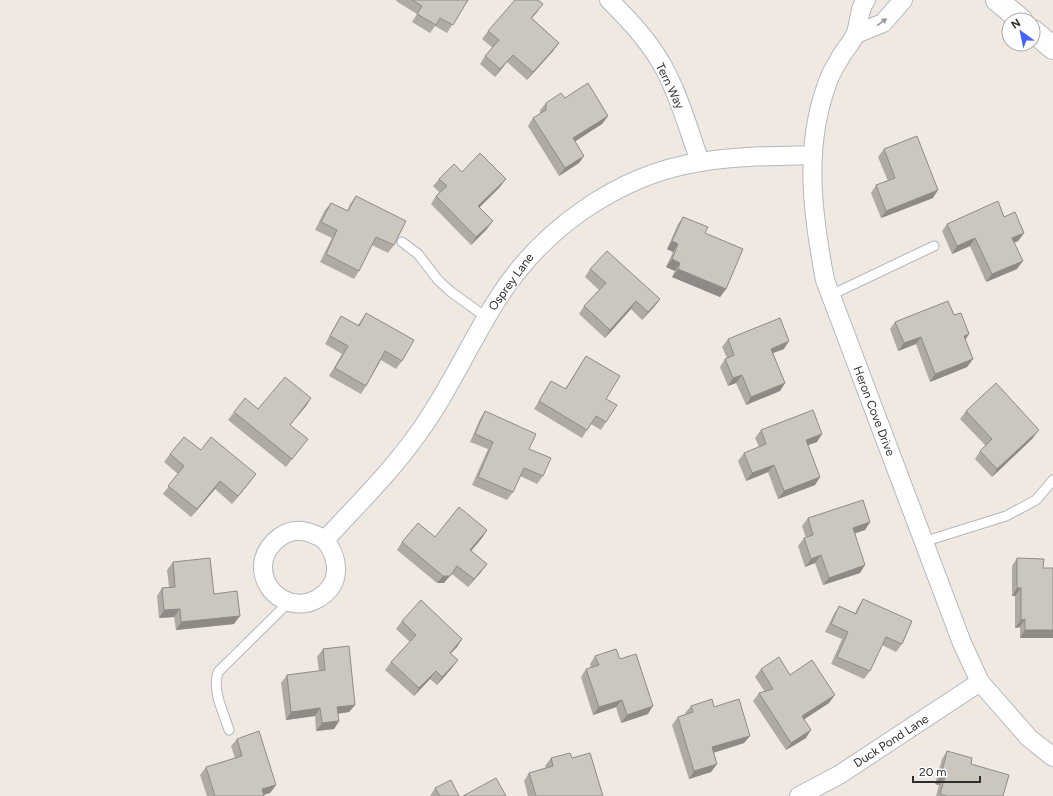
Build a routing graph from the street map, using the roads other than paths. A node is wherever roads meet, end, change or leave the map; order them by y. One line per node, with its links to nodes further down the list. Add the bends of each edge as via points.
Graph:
1 (609, 0): 10 (street, Tern Way, via 636,27 665,69)
2 (866, 0): 6 (street, Heron Cove Drive, via 862,4)
3 (903, 0): 6 (street, one-way to 3, via 883,23)
4 (997, 0): 5 (street)
5 (1011, 12)
6 (856, 34): 9 (street, Heron Cove Drive, via 838,60 825,90 816,125)
7 (1041, 38): 8 (street)
8 (1053, 48)
9 (813, 155): 10 (street, Osprey Lane, via 726,158); 13 (street, Heron Cove Drive, via 815,225 825,280)
10 (700, 162): 14 (street, Osprey Lane, via 635,181 567,222 528,257)
11 (402, 242): 14 (lane, via 418,254 451,292)
12 (934, 246): 13 (lane)
13 (831, 295): 17 (street, Heron Cove Drive)
14 (486, 317): 16 (street, Osprey Lane, via 418,435 377,484)
15 (1053, 480): 17 (lane, via 1036,500 1006,516)
16 (324, 540): 18 (street, via 332,550 336,562 336,575 331,586 323,596 313,602); 18 (street, via 314,533 288,532 270,547 264,558 266,580 271,590)
17 (923, 542): 19 (street, Heron Cove Drive)
18 (288, 603): 20 (lane, via 218,672 215,681 216,692)
19 (980, 682): 21 (street, Heron Cove Drive, via 1029,738); 22 (street, Duck Pond Lane, via 839,775)
20 (229, 730)
21 (1053, 757)
22 (799, 796)

